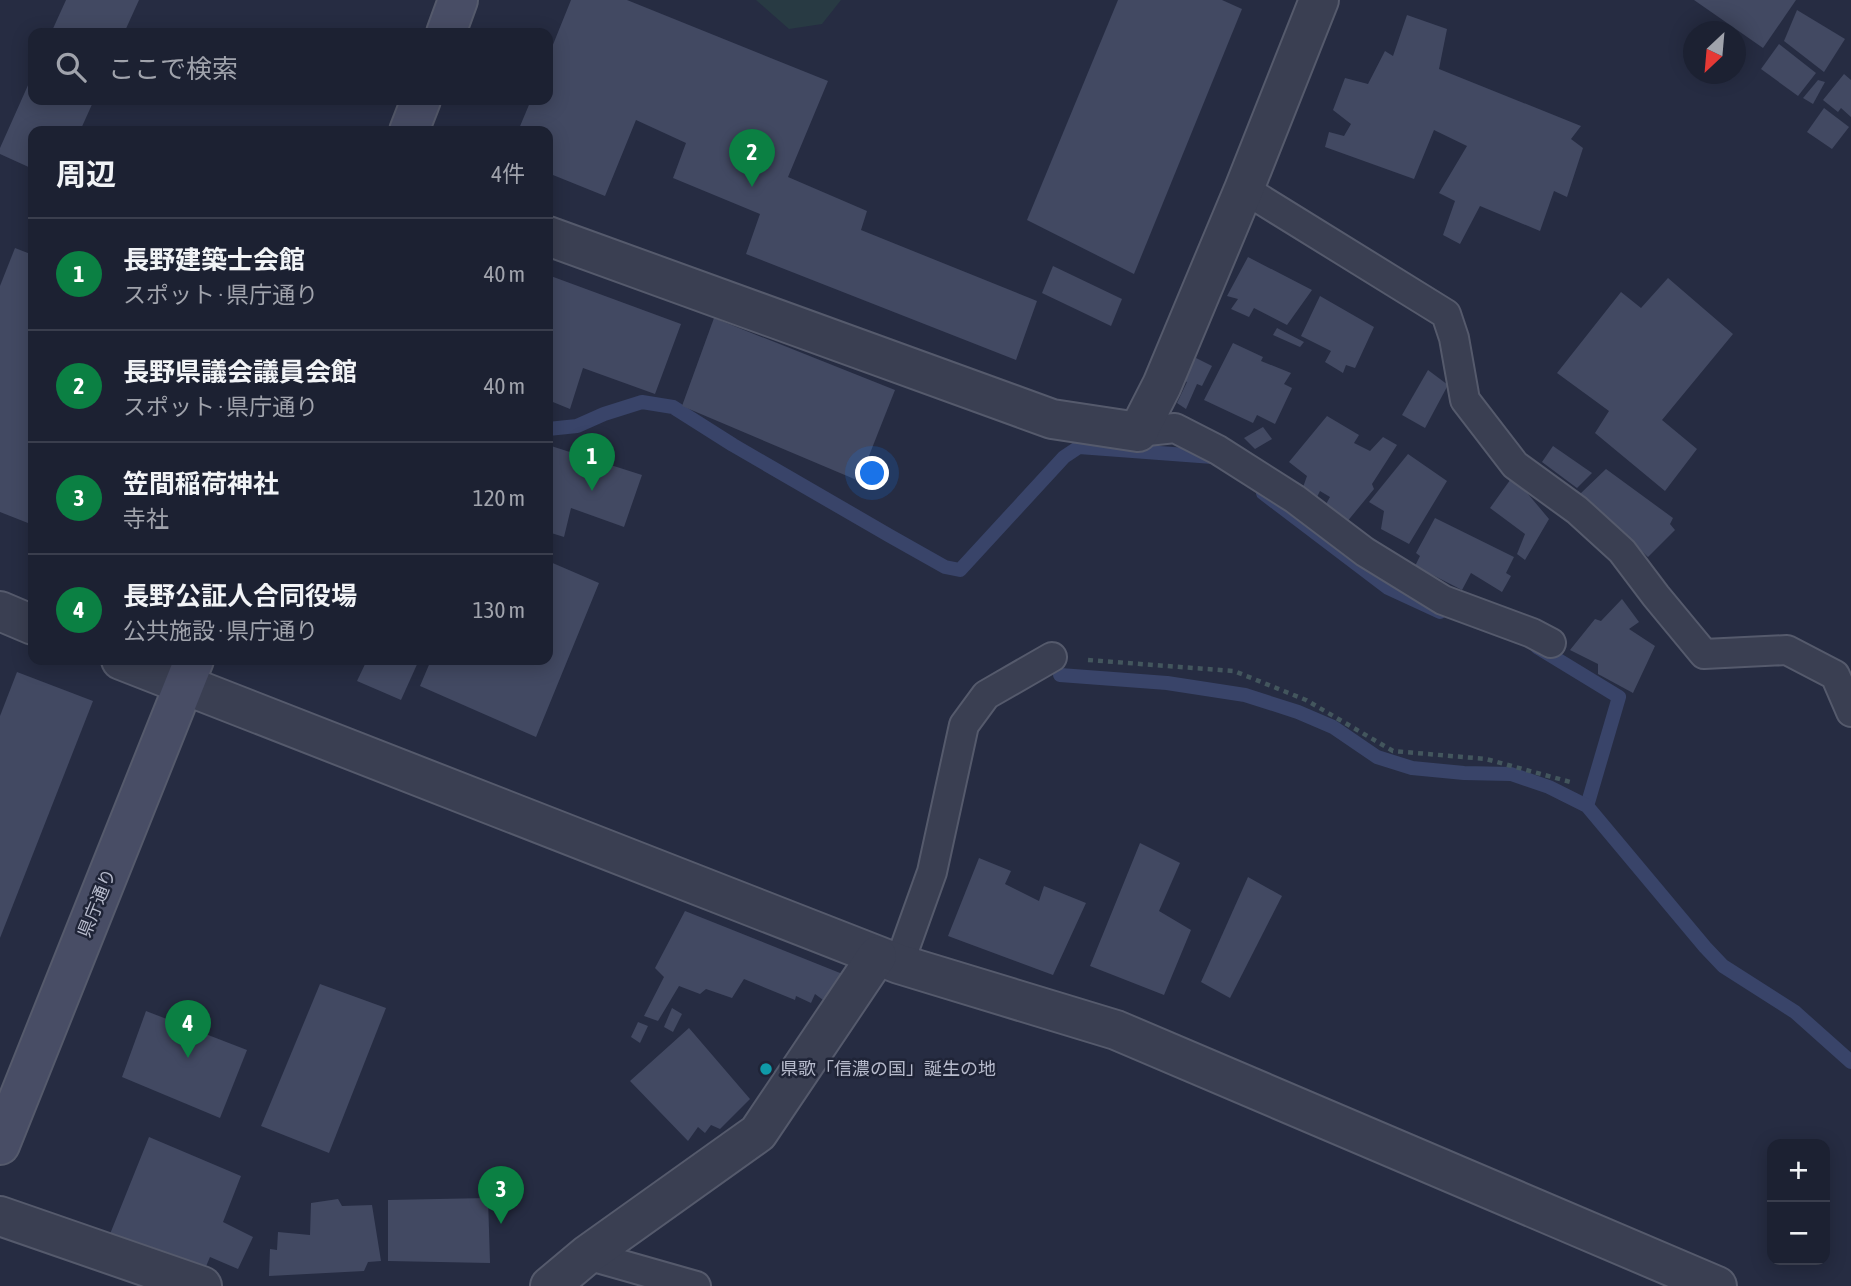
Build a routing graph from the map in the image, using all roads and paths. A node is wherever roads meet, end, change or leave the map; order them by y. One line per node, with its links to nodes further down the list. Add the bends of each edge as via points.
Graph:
1 (458, 0): 3 (main road)
2 (1319, 0): 6 (street)
3 (448, 28)
4 (419, 105): 5 (main road)
5 (411, 126)
6 (1244, 189): 8 (street); 15 (lane, via 1446,313 1465,400 1515,465 1577,510 1622,551 1704,654 1787,650 1835,675)
7 (553, 238): 8 (street, via 1052,419)
8 (1138, 432): 11 (lane, via 1175,428 1295,499 1365,552 1443,600)
9 (0, 611): 10 (street)
10 (28, 623)
11 (1551, 643)
12 (1052, 657): 16 (path, via 1234,671 1306,700 1393,751 1486,759); 17 (lane, via 986,695 964,725 932,872)
13 (149, 665): 14 (street)
14 (189, 672): 17 (street); 18 (main road, 県庁通り)
15 (1851, 712)
16 (1574, 783)
17 (888, 960): 20 (street, via 758,1133); 24 (street, via 1116,1030)
18 (0, 1145)
19 (0, 1216): 21 (street)
20 (587, 1255): 22 (street); 23 (lane)
21 (202, 1286)
22 (550, 1286)
23 (696, 1286)
24 (1717, 1286)

